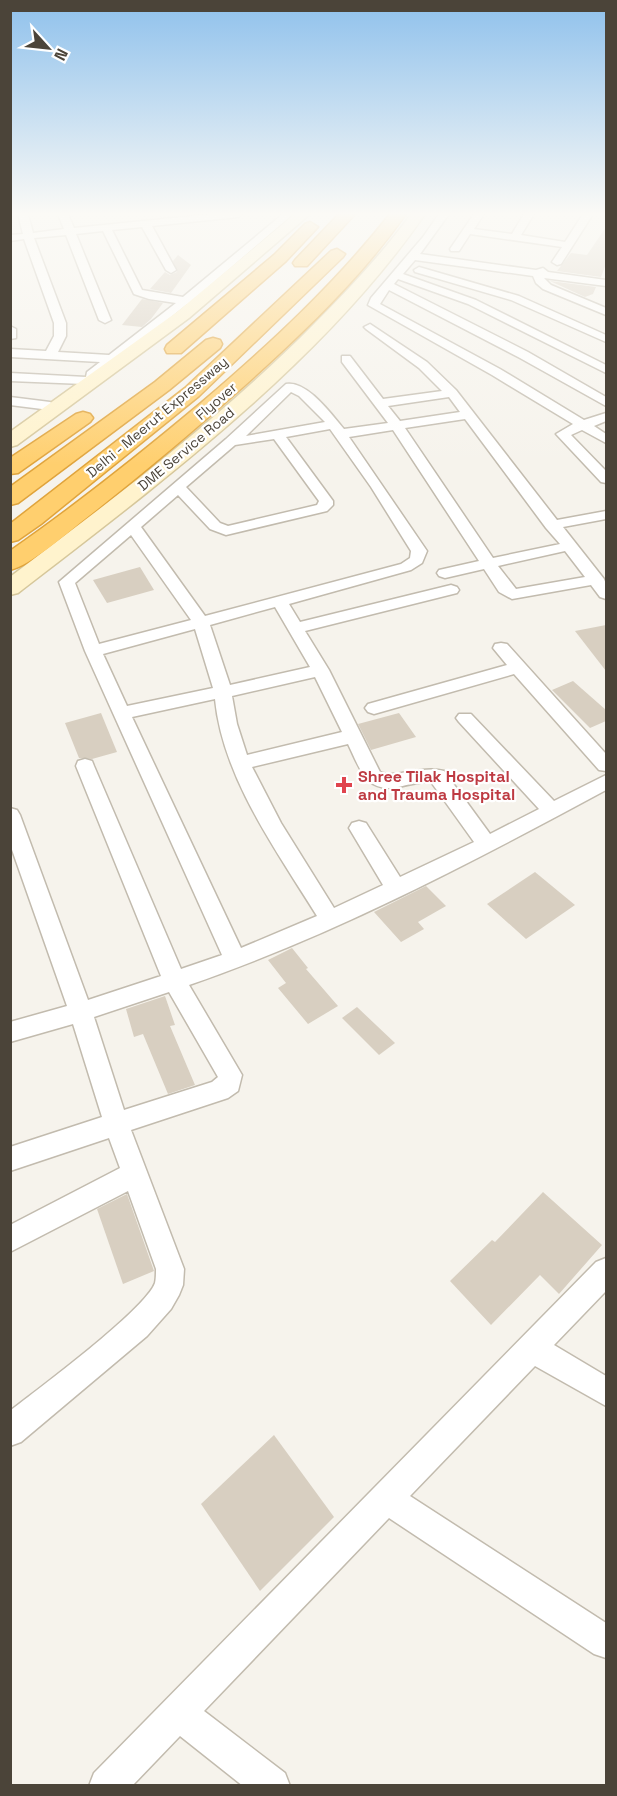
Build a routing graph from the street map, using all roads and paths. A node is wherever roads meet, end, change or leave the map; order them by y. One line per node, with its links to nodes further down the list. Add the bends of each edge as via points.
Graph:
1 (49, 298): 22 (street, via 61,333)
2 (96, 298): 18 (street)
3 (162, 298): 16 (street)
4 (196, 298): 16 (street)
5 (196, 298): 16 (main road)
6 (236, 298): 23 (highway)
7 (265, 298): 47 (highway, Delhi - Meerut Expressway, via 162,386)
8 (291, 298): 51 (highway, Delhi - Meerut Expressway, via 192,392)
9 (325, 298): 54 (highway, Flyover, via 267,356 165,445)
10 (349, 298): 57 (main road, DME Service Road, via 242,402 112,512)
11 (377, 298): 38 (street, via 374,305)
12 (413, 298): 31 (street)
13 (464, 298): 26 (street)
14 (514, 298): 20 (street)
15 (573, 298): 17 (street)
16 (191, 302): 25 (main road)
17 (606, 312)
18 (105, 320)
19 (370, 327): 29 (street, via 423,365)
20 (606, 339)
21 (10, 353): 22 (street)
22 (50, 354): 25 (street)
23 (163, 358)
24 (346, 359): 32 (street)
25 (117, 360): 28 (street); 40 (main road)
26 (606, 369)
27 (10, 376): 28 (street)
28 (84, 380): 33 (street)
29 (452, 393): 32 (street); 35 (street)
30 (10, 401): 33 (street)
31 (606, 402)
32 (380, 403): 37 (street)
33 (50, 406): 40 (street)
34 (99, 406): 44 (highway)
35 (469, 414): 37 (street); 50 (street)
36 (606, 417): 38 (street)
37 (395, 425): 39 (street); 53 (street)
38 (584, 425): 42 (street); 45 (street, via 563,434)
39 (336, 430): 41 (street); 43 (street, via 300,390 290,387); 60 (street, via 372,478 419,551 419,558 406,567)
40 (12, 434)
41 (277, 434): 43 (street); 46 (street, via 326,501 322,508 226,531 215,526)
42 (606, 438)
43 (231, 442): 46 (street)
44 (10, 468)
45 (606, 479)
46 (178, 487): 49 (street)
47 (10, 498)
48 (606, 516): 50 (street)
49 (132, 525): 61 (street); 64 (street, via 67,582)
50 (551, 525): 52 (street)
51 (10, 535)
52 (568, 546): 53 (street); 56 (street)
53 (488, 562): 55 (street); 56 (street, via 512,594)
54 (10, 563)
55 (445, 573)
56 (596, 579): 59 (street)
57 (10, 588)
58 (451, 590): 62 (street)
59 (606, 594)
60 (279, 601): 61 (street); 62 (street)
61 (202, 624): 64 (street); 67 (street)
62 (297, 628): 66 (street)
63 (501, 648): 65 (street)
64 (93, 651): 69 (street)
65 (518, 667): 68 (street); 73 (street)
66 (320, 670): 67 (street); 71 (street)
67 (223, 692): 69 (street); 72 (street, via 228,726)
68 (374, 708)
69 (122, 713): 82 (street)
70 (465, 718): 76 (street)
71 (353, 736): 72 (street); 79 (street, via 376,779 390,781 425,774 437,777)
72 (241, 763): 81 (street, via 264,810)
73 (606, 765)
74 (85, 766): 83 (street)
75 (606, 782): 76 (street)
76 (552, 811): 79 (street)
77 (10, 815): 84 (street)
78 (359, 828): 80 (street)
79 (487, 845): 80 (street)
80 (396, 889): 81 (street)
81 (330, 920): 82 (street)
82 (235, 960): 83 (street)
83 (174, 980): 84 (street); 86 (street, via 230,1075 229,1083 219,1090)
84 (81, 1012): 85 (street); 86 (street)
85 (10, 1032)
86 (116, 1124): 87 (street); 88 (street)
87 (10, 1159)
88 (135, 1174): 89 (street); 93 (street, via 170,1269 169,1285 137,1326)
89 (10, 1239)
90 (606, 1272): 91 (street)
91 (533, 1348): 92 (street); 94 (street)
92 (606, 1392)
93 (10, 1431)
94 (386, 1498): 95 (street); 96 (street)
95 (606, 1642)
96 (178, 1712): 97 (street); 98 (street)
97 (107, 1785)
98 (272, 1785)

